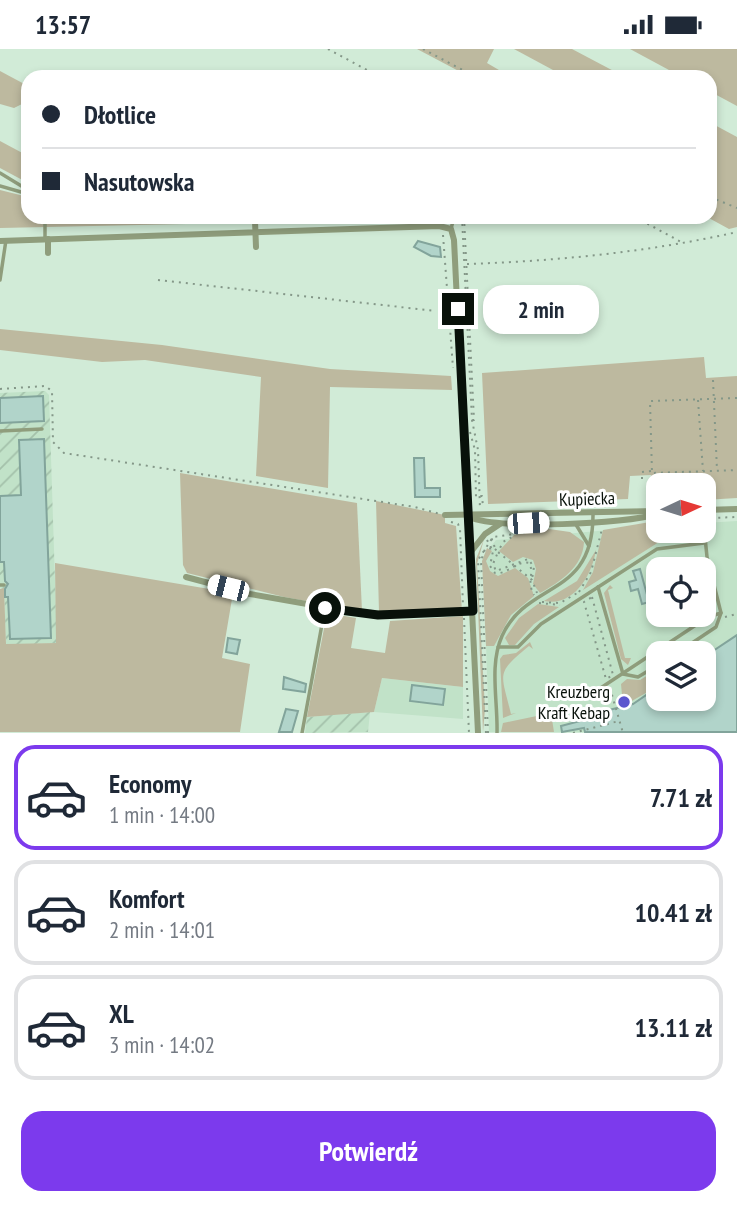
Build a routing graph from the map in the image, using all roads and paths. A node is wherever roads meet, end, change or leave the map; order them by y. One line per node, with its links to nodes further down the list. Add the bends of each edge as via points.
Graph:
1 (328, 49): 3 (path)
2 (423, 49): 4 (path)
3 (367, 70)
4 (463, 70)
5 (0, 173): 7 (lane)
6 (0, 186): 8 (lane)
7 (21, 187)
8 (21, 190)
9 (717, 200): 10 (path)
10 (737, 208)
11 (46, 224): 20 (lane)
12 (255, 224): 18 (street)
13 (452, 224): 16 (lane)
14 (463, 224): 25 (path)
15 (648, 224): 22 (path)
16 (451, 229): 18 (street); 26 (street)
17 (439, 231): 30 (path, via 445,239)
18 (256, 232): 20 (street); 23 (street)
19 (737, 232): 22 (path)
20 (47, 239): 21 (street); 24 (street)
21 (3, 241): 27 (lane)
22 (683, 243): 25 (path, via 512,263)
23 (256, 247)
24 (48, 253)
25 (465, 264): 26 (path); 36 (path); 46 (path, via 471,420 478,450)
26 (456, 265): 48 (street)
27 (1, 280)
28 (158, 280): 29 (path)
29 (436, 311)
30 (454, 371)
31 (713, 380): 35 (path)
32 (0, 389): 51 (path, via 45,386 52,391 53,442 64,453 415,507)
33 (737, 398): 35 (path)
34 (698, 399): 35 (path); 40 (path, via 650,401); 41 (path)
35 (714, 399): 42 (path)
36 (474, 420)
37 (42, 429): 38 (lane)
38 (0, 431)
39 (737, 470): 42 (path)
40 (652, 471): 41 (path); 43 (path, via 642,472)
41 (703, 471): 42 (path)
42 (717, 471)
43 (642, 479)
44 (737, 509): 45 (street)
45 (716, 510)
46 (481, 513): 48 (street, Kupiecka); 49 (street, Kupiecka)
47 (646, 513): 49 (street, Kupiecka)
48 (468, 516): 51 (street); 54 (street, Kupiecka); 64 (street)
49 (593, 517): 53 (street, Kupiecka); 61 (lane)
50 (737, 517): 52 (path)
51 (445, 518): 74 (path, via 459,526)
52 (716, 518)
53 (574, 521): 54 (street, Kupiecka); 61 (lane)
54 (500, 524): 59 (street)
55 (604, 526): 71 (path, via 581,590 560,603)
56 (541, 527): 58 (path)
57 (536, 531): 58 (path)
58 (512, 533): 59 (path); 59 (path); 63 (path)
59 (487, 538): 64 (street); 65 (path, via 493,551 492,571 498,574); 89 (path, via 478,560)
60 (704, 543): 68 (lane, via 661,547); 77 (lane)
61 (589, 546): 70 (lane, via 569,579)
62 (495, 548): 63 (path)
63 (498, 552): 65 (path); 65 (path, via 493,564 496,571)
64 (470, 553): 75 (street)
65 (514, 565): 67 (path); 67 (path, via 529,563)
66 (186, 577): 73 (street)
67 (530, 579): 70 (path)
68 (598, 587): 80 (lane, via 541,624 518,647); 82 (lane)
69 (576, 595): 70 (path, via 559,605 542,605)
70 (537, 597): 80 (lane, via 512,620)
71 (542, 602)
72 (584, 602): 72 (path, via 587,606 606,679 613,675 592,597)
73 (325, 608): 74 (street, via 378,615); 86 (lane)
74 (464, 611): 75 (street); 87 (path)
75 (473, 611): 88 (street)
76 (737, 614): 77 (path)
77 (721, 616): 79 (lane, via 716,627); 82 (lane, via 708,617)
78 (484, 624): 89 (path)
79 (695, 641)
80 (498, 647): 90 (lane)
81 (646, 672): 82 (lane, via 638,677)
82 (623, 674): 84 (lane)
83 (609, 688): 85 (path)
84 (584, 699)
85 (620, 721): 91 (path); 92 (path)
86 (302, 733)
87 (469, 733)
88 (478, 733)
89 (487, 733)
90 (497, 733)
91 (573, 733)
92 (623, 733)

